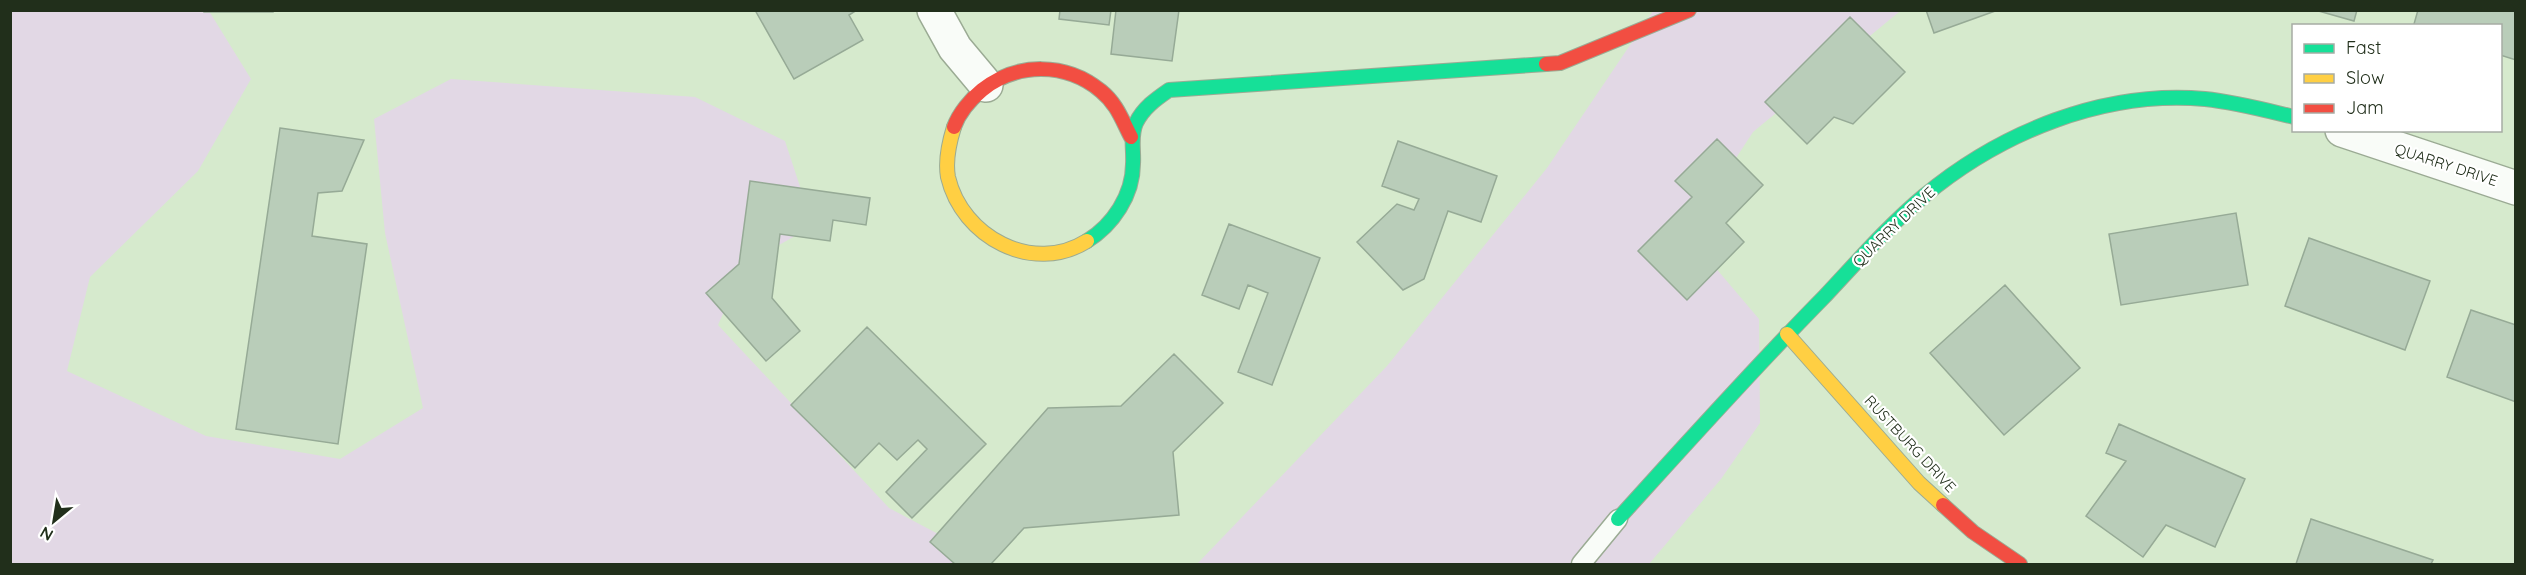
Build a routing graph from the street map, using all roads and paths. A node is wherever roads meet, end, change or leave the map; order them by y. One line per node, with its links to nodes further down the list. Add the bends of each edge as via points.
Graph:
1 (934, 10): 3 (street, via 955,48)
2 (1689, 10): 6 (street, via 1560,63 1169,90 1139,115)
3 (986, 85): 6 (street, via 1005,74 1033,67 1065,70 1095,85 1117,108); 6 (street, via 960,111 949,138 946,167 953,195 968,220 990,239 1017,251 1049,254 1080,245 1106,227 1125,200 1134,169)
4 (2292, 117): 8 (street, QUARRY DRIVE, via 2192,98 2104,106 2048,122 1961,167 1923,197)
5 (2348, 132): 7 (street, QUARRY DRIVE)
6 (1131, 137)
7 (2516, 188)
8 (1787, 334): 9 (street, QUARRY DRIVE); 11 (street, RUSTBURG DRIVE, via 1919,483 1973,532)
9 (1618, 519): 10 (lane)
10 (1581, 564)
11 (2020, 564)

